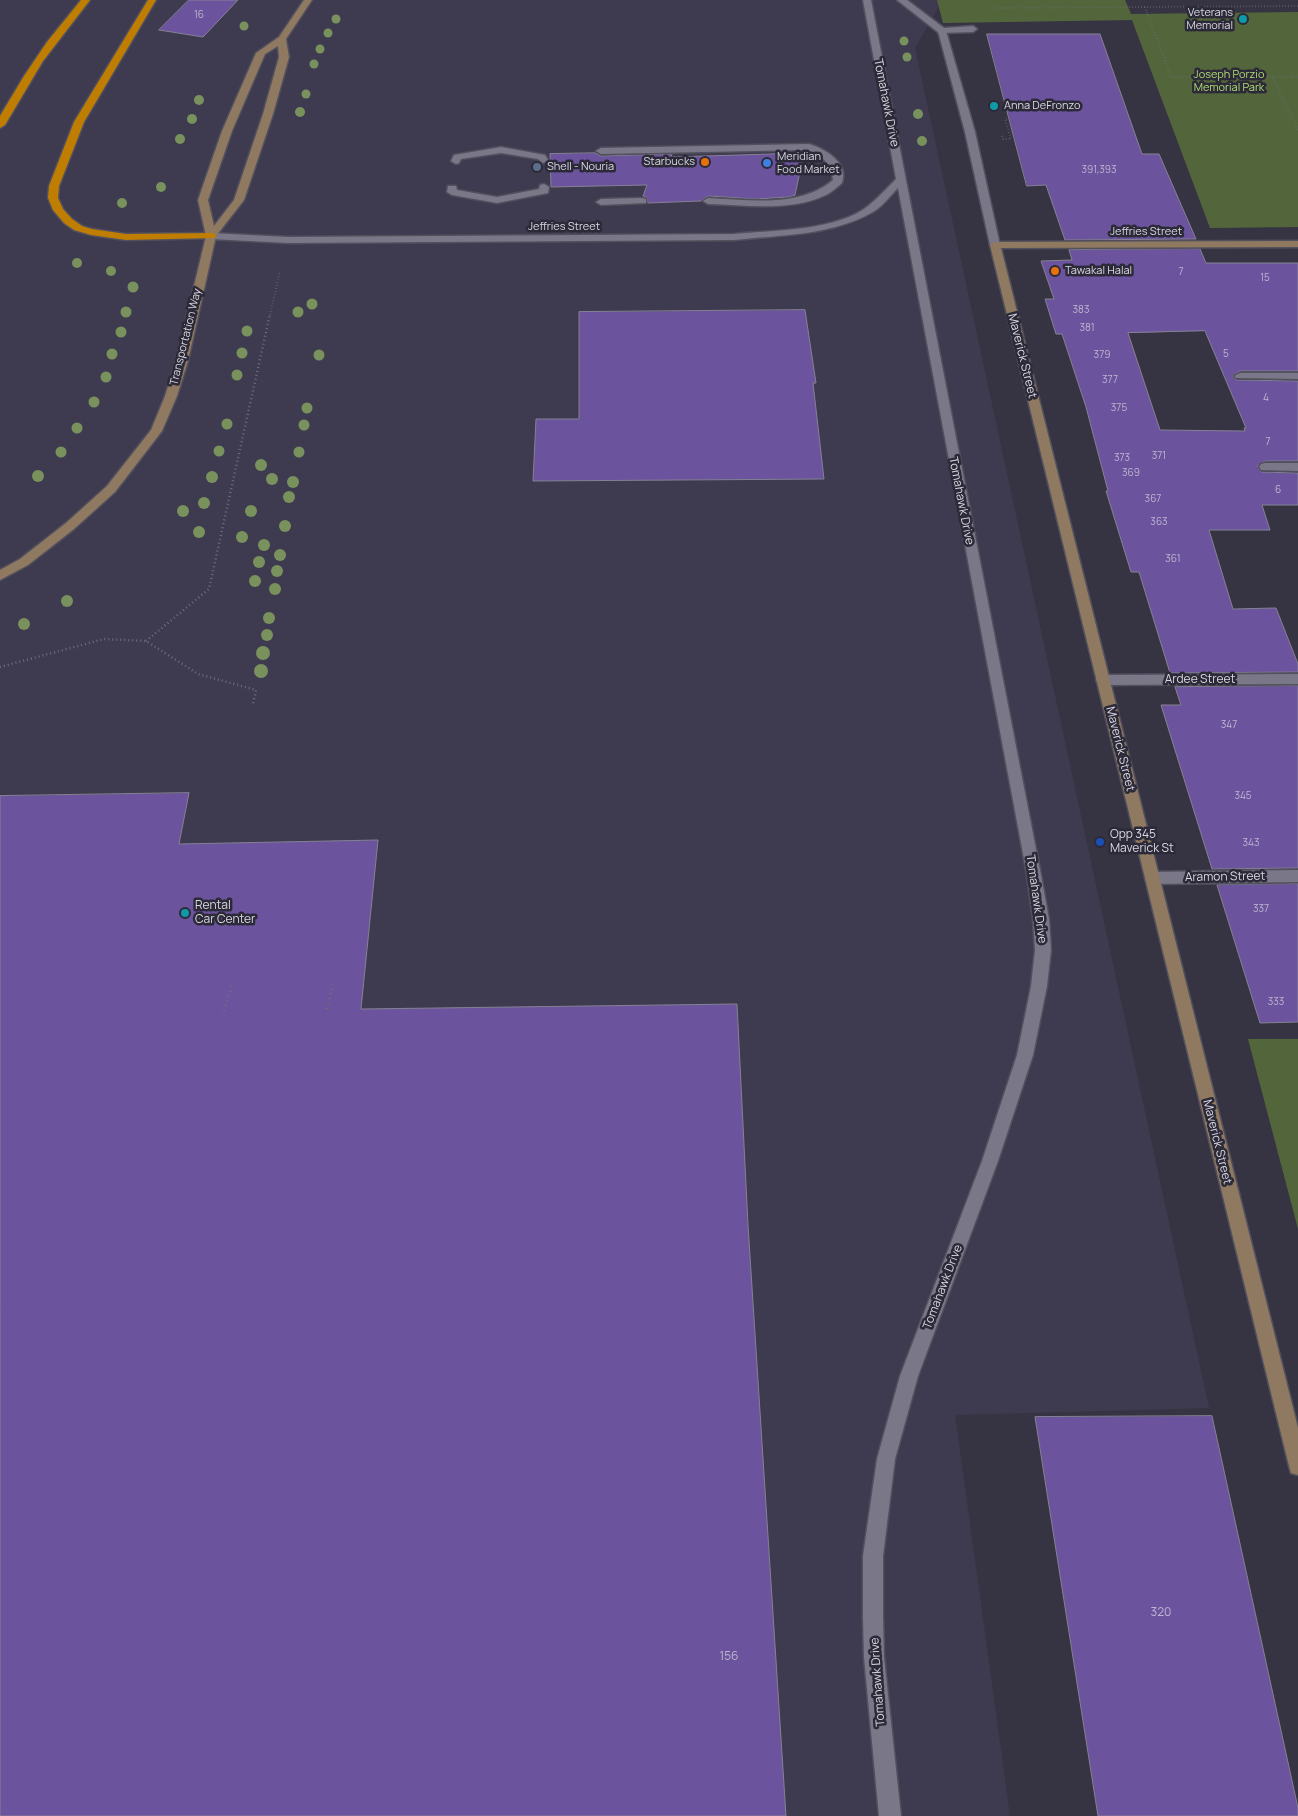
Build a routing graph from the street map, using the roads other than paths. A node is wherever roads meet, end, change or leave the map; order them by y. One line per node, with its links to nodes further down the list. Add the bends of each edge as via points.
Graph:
1 (86, 0): 9 (highway, via 42,55)
2 (152, 0): 21 (highway, via 79,122 54,186 53,198 68,221 91,232 126,237)
3 (308, 0): 8 (main road, Transportation Way)
4 (867, 0): 13 (street, Tomahawk Drive)
5 (901, 0): 7 (street)
6 (973, 29): 7 (street)
7 (942, 31): 23 (street, Maverick Street, via 970,132)
8 (282, 39): 21 (main road, Transportation Way, via 284,57 240,200); 21 (main road, Transportation Way, via 261,53 227,131 203,200)
9 (0, 125)
10 (601, 151): 19 (street, via 809,147 831,157 837,168 838,181 824,192 802,200)
11 (543, 160): 12 (street, via 542,157 501,155 457,157)
12 (456, 161)
13 (901, 180): 21 (street, Jeffries Street, via 871,209 848,220 812,229 734,237 298,240); 34 (street, Tomahawk Drive, via 1034,875 1043,950 1031,1028 1016,1083 909,1376 886,1459 873,1556 873,1591 874,1657)
14 (497, 187): 17 (street)
15 (544, 187): 17 (street, via 544,191)
16 (452, 188): 17 (street, via 452,192)
17 (497, 200)
18 (642, 201): 20 (street)
19 (708, 201)
20 (601, 202)
21 (211, 236): 28 (main road, Transportation Way, via 182,361 156,430 111,489 70,526 24,562)
22 (1298, 244): 23 (main road, Jeffries Street)
23 (995, 245): 30 (main road, Maverick Street)
24 (1240, 376): 25 (street)
25 (1298, 376)
26 (1265, 467): 27 (street)
27 (1298, 467)
28 (0, 576)
29 (1298, 679): 30 (street, Ardee Street)
30 (1103, 680): 32 (main road, Maverick Street)
31 (1298, 876): 32 (street, Aramon Street)
32 (1152, 878): 33 (main road, Maverick Street)
33 (1298, 1466)
34 (890, 1816)

